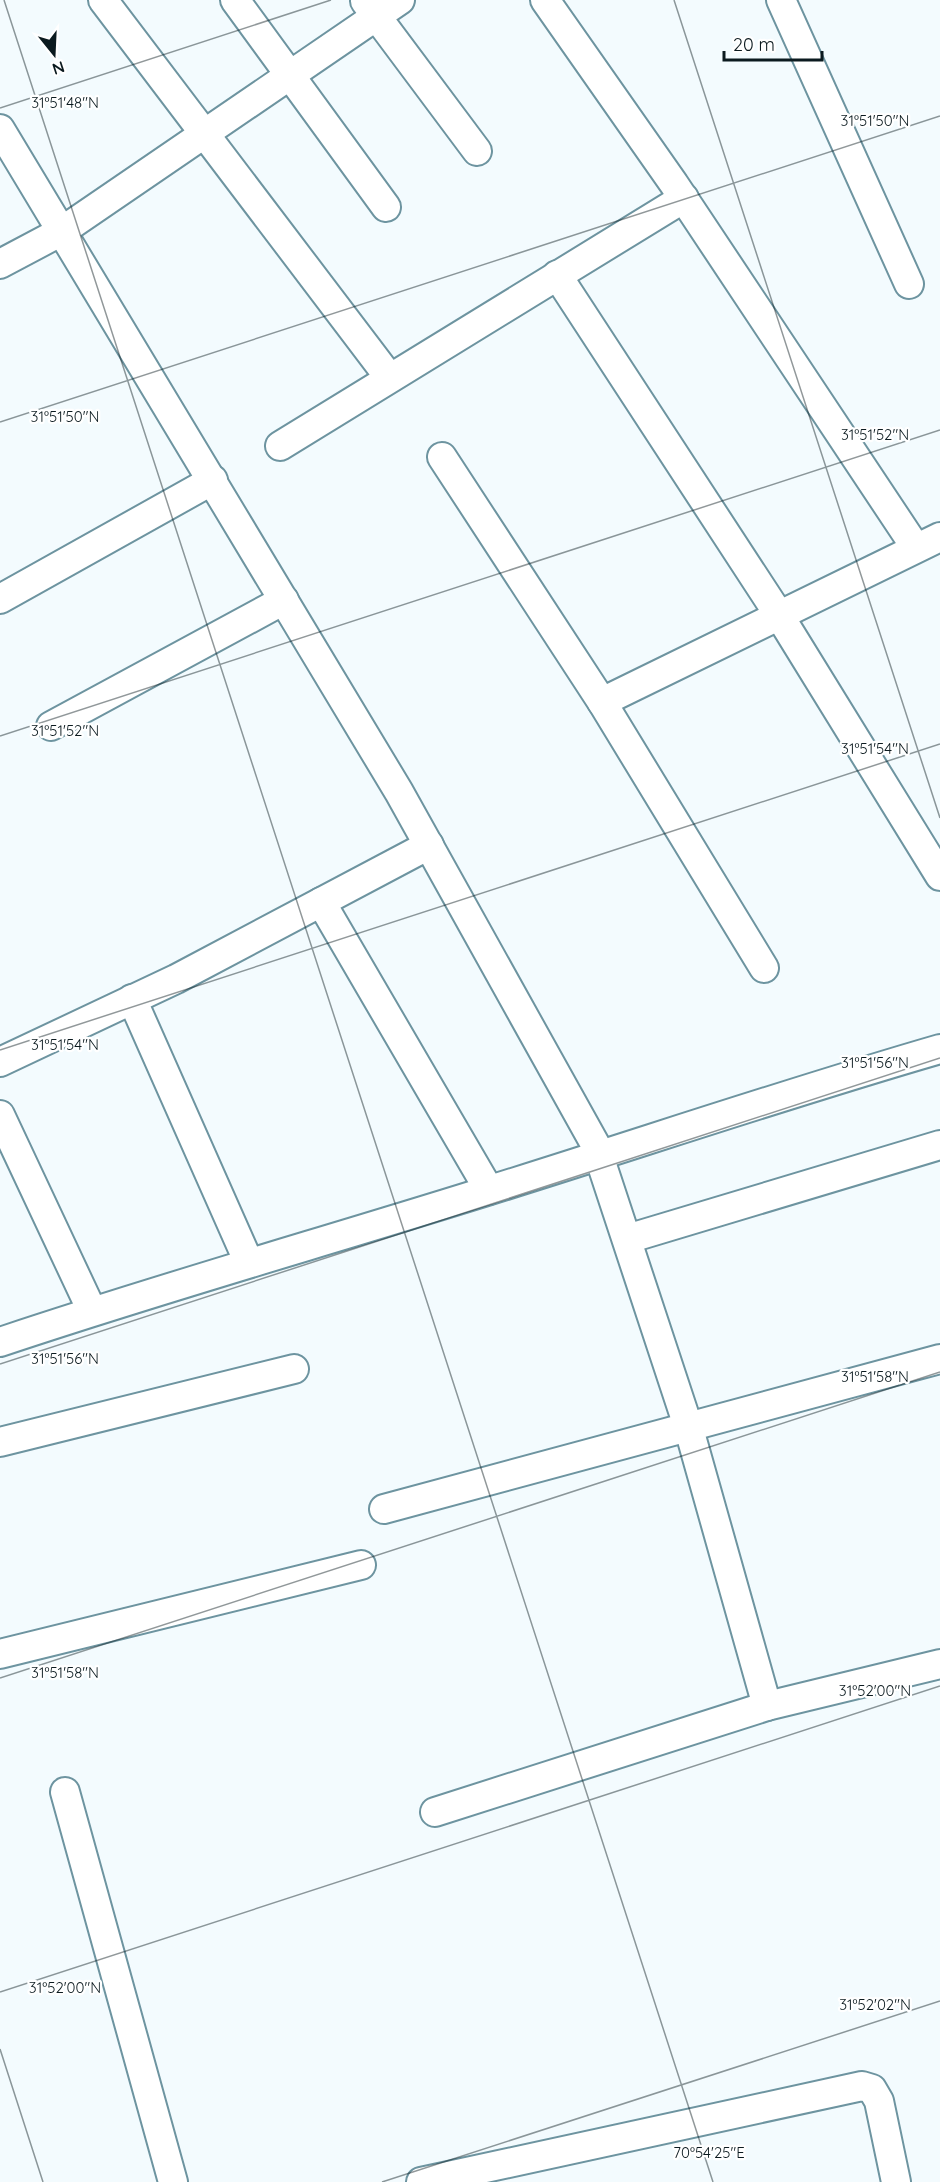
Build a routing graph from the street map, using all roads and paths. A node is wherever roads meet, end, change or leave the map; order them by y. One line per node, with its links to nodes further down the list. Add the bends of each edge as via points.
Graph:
1 (104, 0): 9 (street)
2 (235, 0): 7 (street)
3 (400, 0): 6 (street)
4 (545, 0): 11 (street)
5 (781, 0): 16 (street)
6 (371, 8): 7 (street); 10 (street)
7 (290, 75): 9 (street); 12 (street)
8 (0, 129): 13 (street)
9 (204, 134): 13 (street); 17 (street)
10 (477, 151)
11 (684, 198): 15 (street); 21 (street)
12 (386, 207)
13 (62, 231): 14 (street); 20 (street)
14 (0, 264)
15 (557, 275): 17 (street); 24 (street)
16 (909, 284)
17 (389, 377): 18 (street)
18 (280, 446)
19 (442, 457): 25 (street)
20 (213, 480): 22 (street); 23 (street)
21 (928, 542): 24 (street)
22 (0, 599)
23 (284, 600): 26 (street); 27 (street)
24 (779, 615): 25 (street); 28 (street)
25 (602, 702): 30 (street)
26 (51, 726)
27 (429, 845): 29 (street); 36 (street)
28 (940, 876)
29 (321, 902): 31 (street); 37 (street)
30 (764, 968)
31 (132, 999): 33 (street); 39 (street)
32 (940, 1049): 36 (street, via 802,1089)
33 (0, 1062)
34 (0, 1115): 40 (street)
35 (940, 1145): 38 (street)
36 (599, 1156): 37 (street); 38 (street)
37 (489, 1190): 39 (street)
38 (627, 1239): 44 (street)
39 (249, 1263): 40 (street)
40 (92, 1311): 41 (street)
41 (0, 1342)
42 (940, 1359): 44 (street)
43 (294, 1369): 45 (street)
44 (689, 1429): 46 (street); 50 (street)
45 (0, 1442)
46 (384, 1509)
47 (361, 1565): 48 (street)
48 (0, 1654)
49 (940, 1664): 50 (street)
50 (767, 1706): 52 (street)
51 (65, 1792): 54 (street)
52 (435, 1812)
53 (515, 2172): 55 (street); 56 (street, via 862,2086 872,2089 879,2101)
54 (173, 2182)
55 (421, 2182)
56 (896, 2182)

